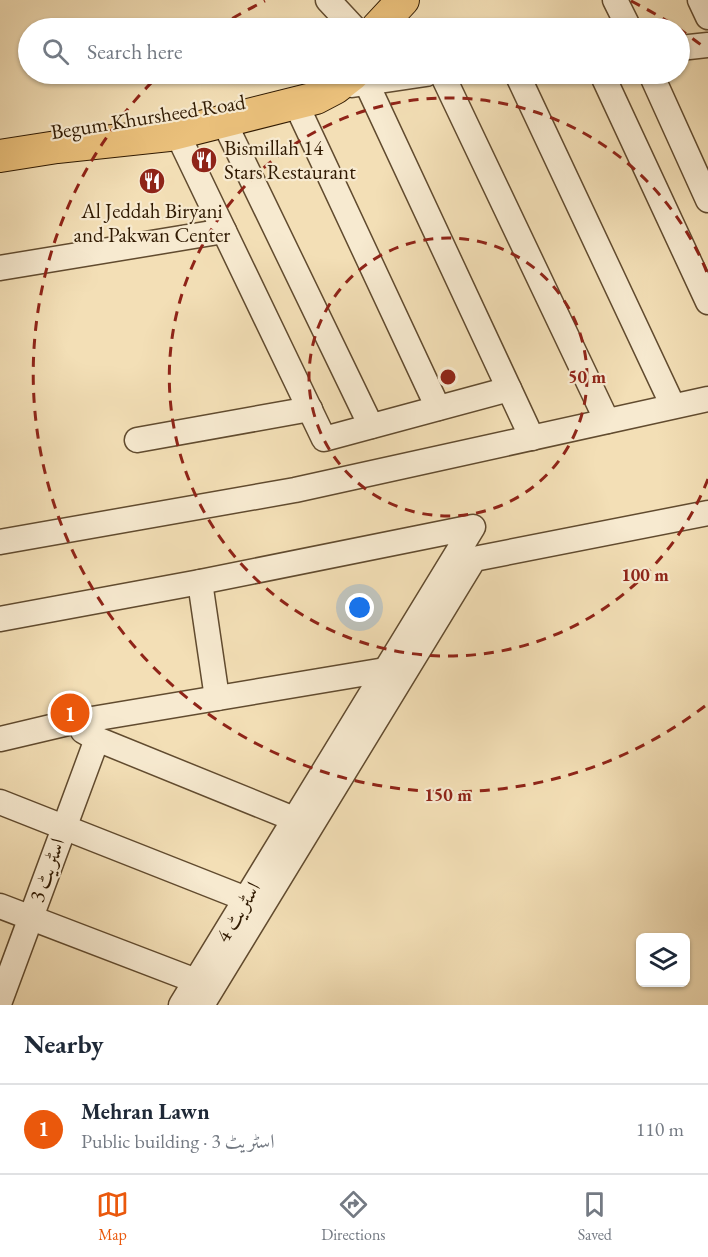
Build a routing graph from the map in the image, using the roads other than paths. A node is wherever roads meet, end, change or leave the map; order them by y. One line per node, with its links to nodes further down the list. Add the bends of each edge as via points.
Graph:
1 (328, 0): 7 (street)
2 (403, 0): 8 (main road)
3 (423, 0): 9 (main road)
4 (615, 0): 10 (street)
5 (700, 0): 6 (street)
6 (708, 17)
7 (345, 18)
8 (386, 18)
9 (406, 18)
10 (624, 18)
11 (708, 45): 12 (street)
12 (690, 47)
13 (324, 84): 21 (main road, Begum Khursheed Road, via 268,97)
14 (338, 84): 20 (main road, Begum Khursheed Road, via 316,98)
15 (349, 84): 28 (street)
16 (447, 84): 33 (street)
17 (522, 84): 30 (street)
18 (607, 84): 27 (street)
19 (656, 84): 24 (street)
20 (296, 104): 21 (main road, Begum Khursheed Road); 31 (street)
21 (200, 123): 22 (main road, Begum Khursheed Road, via 168,117); 23 (main road, Begum Khursheed Road); 25 (street); 34 (street)
22 (0, 139)
23 (0, 156)
24 (708, 200)
25 (224, 231): 26 (street); 32 (street)
26 (0, 268)
27 (708, 302)
28 (509, 389): 31 (street); 35 (street)
29 (708, 399): 30 (street)
30 (673, 406): 33 (street)
31 (438, 408): 34 (street)
32 (310, 409): 34 (street, via 324,438); 36 (street)
33 (607, 421): 35 (street)
34 (371, 426)
35 (532, 438): 38 (street, via 296,490)
36 (137, 440)
37 (708, 513): 55 (street, via 474,559)
38 (0, 542)
39 (200, 582): 40 (street); 41 (street, اسٹریٹ 4, via 473,527); 42 (street)
40 (0, 619)
41 (385, 670): 42 (street); 47 (street, اسٹریٹ 4)
42 (217, 698): 43 (street)
43 (68, 723): 44 (street); 45 (street)
44 (0, 739)
45 (97, 739): 47 (street); 48 (street, اسٹریٹ 3)
46 (0, 802): 48 (street)
47 (294, 819): 49 (street, اسٹریٹ 4)
48 (63, 826): 49 (street); 51 (street, اسٹریٹ 3)
49 (246, 899): 52 (street, اسٹریٹ 4)
50 (0, 906): 51 (street)
51 (30, 917): 52 (street); 53 (street, اسٹریٹ 3)
52 (196, 981): 54 (street, اسٹریٹ 4)
53 (0, 1001)
54 (181, 1005)
55 (202, 1005)

